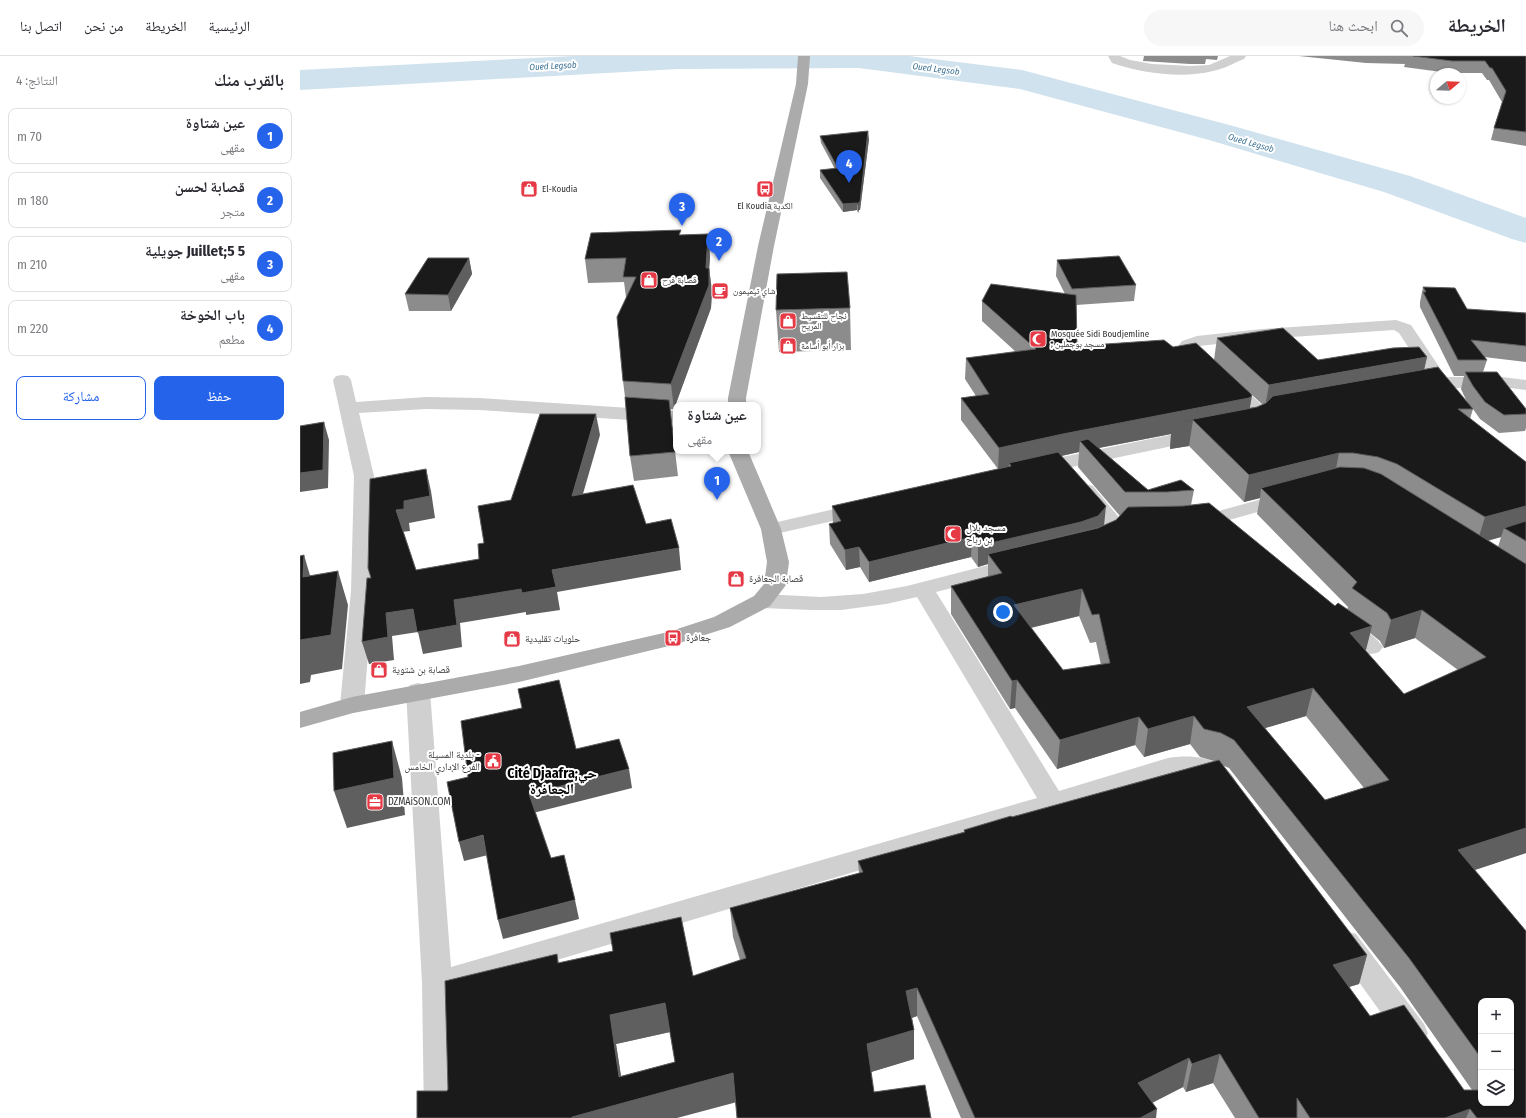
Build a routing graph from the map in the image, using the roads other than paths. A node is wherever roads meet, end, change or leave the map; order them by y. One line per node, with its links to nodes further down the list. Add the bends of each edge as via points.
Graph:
1 (804, 56): 8 (main road, via 802,84 766,246)
2 (1114, 56): 3 (street, via 1119,61 1146,66 1195,69 1210,68)
3 (1240, 56)
4 (342, 380): 9 (street)
5 (1441, 383): 6 (street, via 1502,382); 7 (street); 10 (street); 19 (street, via 1405,329 1396,325 1262,334 1188,345 1256,410 1267,415 1252,425 1054,465 1111,519 1123,527 1106,541)
6 (1526, 385)
7 (1412, 388)
8 (737, 402)
9 (349, 408): 11 (street, via 426,403 479,404); 26 (street, via 364,476 362,591)
10 (1459, 409)
11 (673, 417)
12 (739, 454): 17 (main road)
13 (1307, 493): 15 (street)
14 (878, 505): 17 (street)
15 (1216, 519): 16 (street); 18 (street)
16 (1180, 525)
17 (771, 529): 22 (main road, via 778,562 775,585)
18 (1236, 533)
19 (1085, 550)
20 (1031, 561): 21 (street)
21 (923, 589): 22 (street, via 891,597 840,603); 29 (street)
22 (762, 600): 25 (main road, via 722,622 673,638 518,674)
23 (1326, 613): 24 (street)
24 (1371, 647)
25 (418, 691): 26 (main road); 31 (street)
26 (352, 705): 27 (main road)
27 (300, 720)
28 (1238, 800): 29 (street, via 1219,775 1205,768 1182,764)
29 (1053, 802): 31 (street)
30 (1330, 921): 32 (street)
31 (437, 983): 33 (street)
32 (1428, 1054)
33 (440, 1118)

